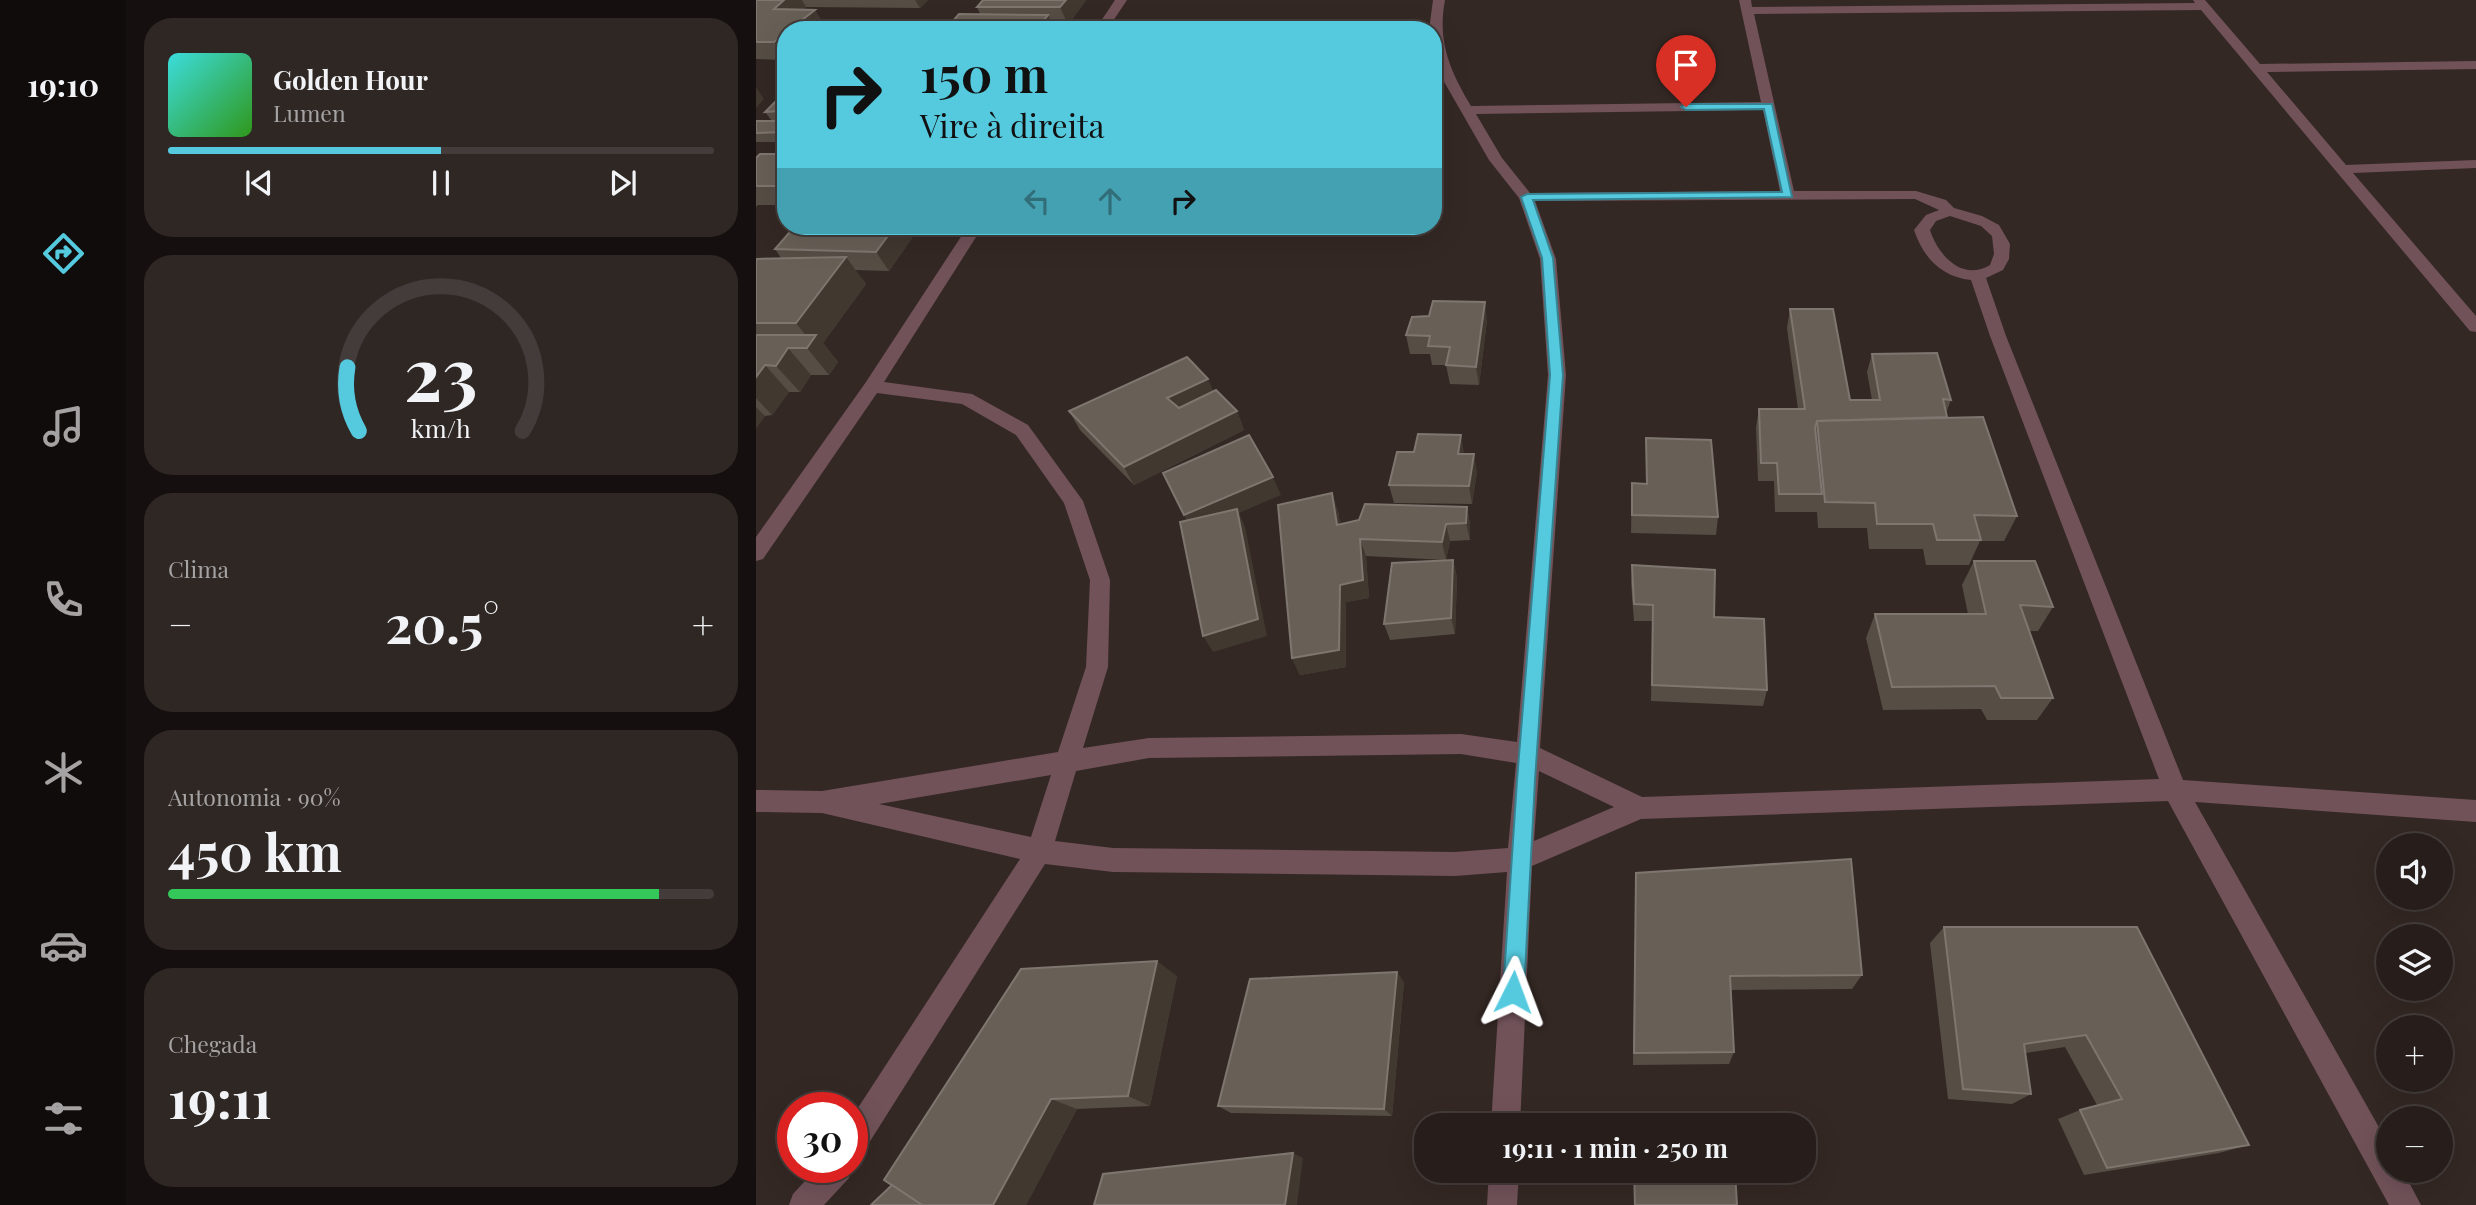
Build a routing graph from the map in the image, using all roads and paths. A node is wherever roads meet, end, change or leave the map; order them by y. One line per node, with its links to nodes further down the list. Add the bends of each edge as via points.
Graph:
1 (1121, 0): 5 (street)
2 (1439, 0): 6 (street)
3 (2202, 3): 4 (street); 9 (street)
4 (1746, 5): 10 (street)
5 (1107, 21)
6 (1435, 21)
7 (1442, 60): 11 (street)
8 (2476, 65): 9 (street)
9 (2256, 68): 13 (street)
10 (1769, 106): 11 (street); 14 (street)
11 (1467, 110): 15 (street, via 1496,160)
12 (2476, 164): 13 (street)
13 (2344, 169): 19 (street)
14 (1788, 195): 15 (street); 16 (street, via 1916,195)
15 (1527, 197): 22 (street, via 1548,258 1557,375)
16 (1950, 211): 18 (street, via 1971,215 1997,232 2003,248 2001,262 1993,271); 18 (street, via 1931,218 1922,230 1926,245 1939,263 1959,274)
17 (969, 235): 20 (street)
18 (1977, 275): 24 (street)
19 (2476, 327)
20 (872, 386): 21 (street); 23 (street, via 966,398 1022,430 1073,501 1100,580 1097,667)
21 (756, 552)
22 (1528, 754): 23 (street, via 1461,744 1149,748); 27 (street); 30 (street)
23 (1068, 761): 26 (street); 29 (street)
24 (2175, 790): 27 (street); 28 (street); 37 (street)
25 (756, 800): 26 (street)
26 (822, 802): 29 (street)
27 (1640, 808): 30 (street)
28 (2476, 811)
29 (1039, 851): 30 (street, via 1113,860 1455,864); 32 (street)
30 (1520, 859): 31 (street)
31 (1507, 1113)
32 (868, 1119)
33 (824, 1183): 35 (street)
34 (1503, 1183): 36 (street)
35 (804, 1205)
36 (1502, 1205)
37 (2406, 1205)

